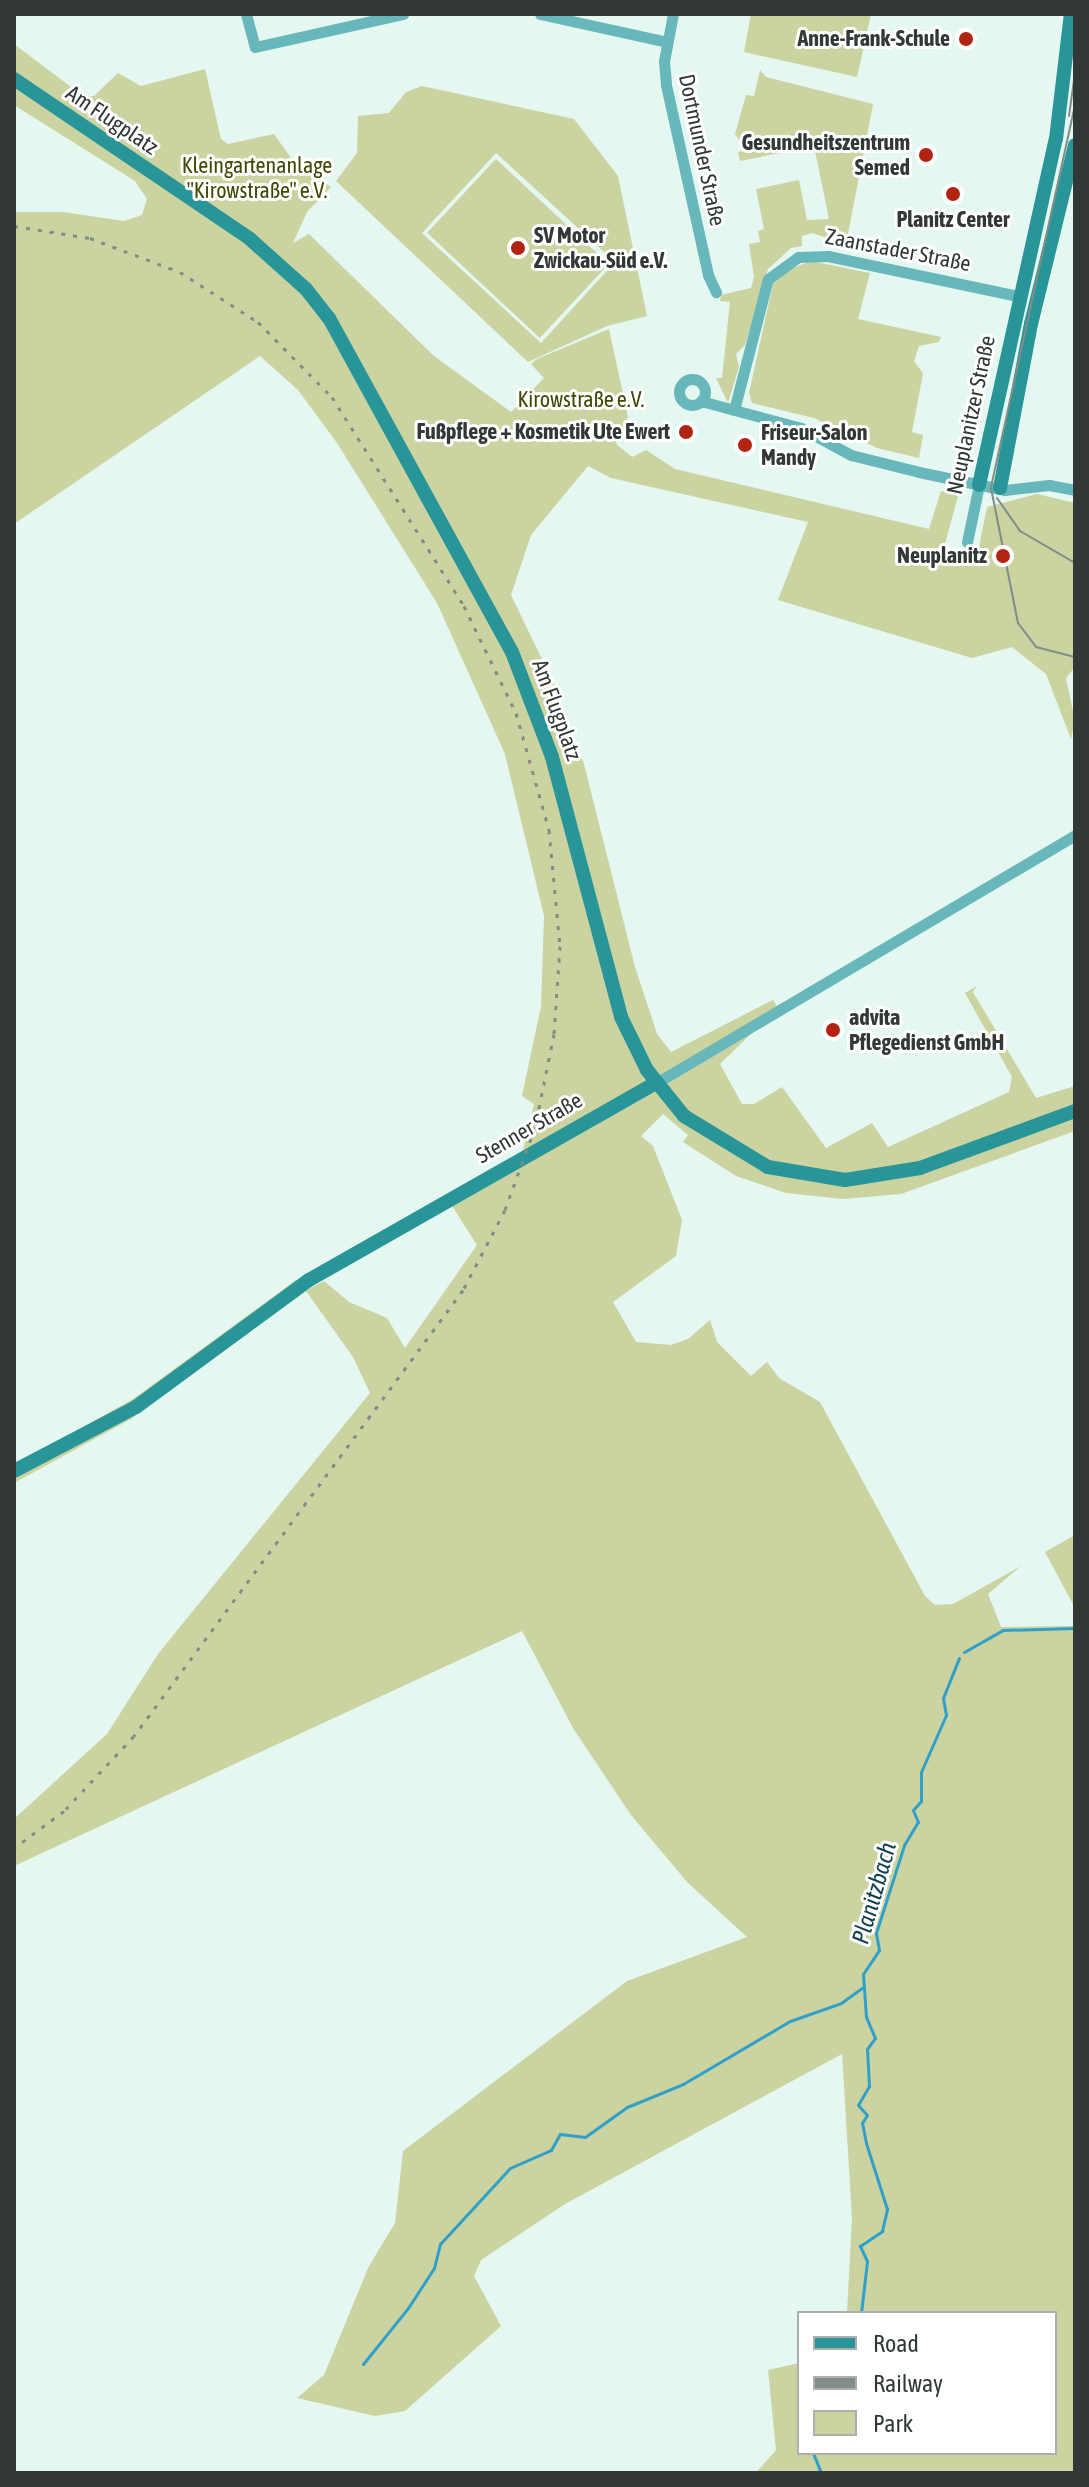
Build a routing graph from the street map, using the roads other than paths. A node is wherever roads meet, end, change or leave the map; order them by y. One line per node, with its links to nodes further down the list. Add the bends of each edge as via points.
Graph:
1 (246, 14): 2 (street, via 255,47)
2 (403, 14)
3 (540, 14): 6 (street)
4 (673, 14): 6 (street, Dortmunder Straße)
5 (1071, 14): 9 (main road, Neuplanitzer Straße)
6 (667, 42): 11 (street, Dortmunder Straße, via 666,85)
7 (14, 79): 21 (main road, Am Flugplatz, via 250,239 306,289 329,318 529,692 552,757 621,1017)
8 (1075, 145): 10 (main road, Neuplanitzer Straße)
9 (1051, 162): 10 (main road); 12 (main road, Neuplanitzer Straße)
10 (1073, 167): 13 (main road, Neuplanitzer Straße)
11 (716, 292)
12 (1018, 296): 13 (main road); 15 (street, Zaanstader Straße, via 828,256 791,259 775,270 764,292); 16 (main road, Neuplanitzer Straße)
13 (1037, 299): 17 (main road, Neuplanitzer Straße, via 1000,466)
14 (701, 401): 15 (street)
15 (734, 410): 16 (street, via 801,428 851,455)
16 (979, 485): 17 (street); 19 (street, Neuplanitzer Straße)
17 (1000, 488): 18 (street, via 1049,485)
18 (1075, 490)
19 (967, 542)
20 (1075, 835): 21 (street, Stenner Straße)
21 (656, 1083): 22 (main road, Am Flugplatz, via 684,1116 722,1144 768,1167 827,1180 920,1168); 23 (main road, Stenner Straße, via 309,1280 136,1407)
22 (1075, 1111)
23 (14, 1471)

